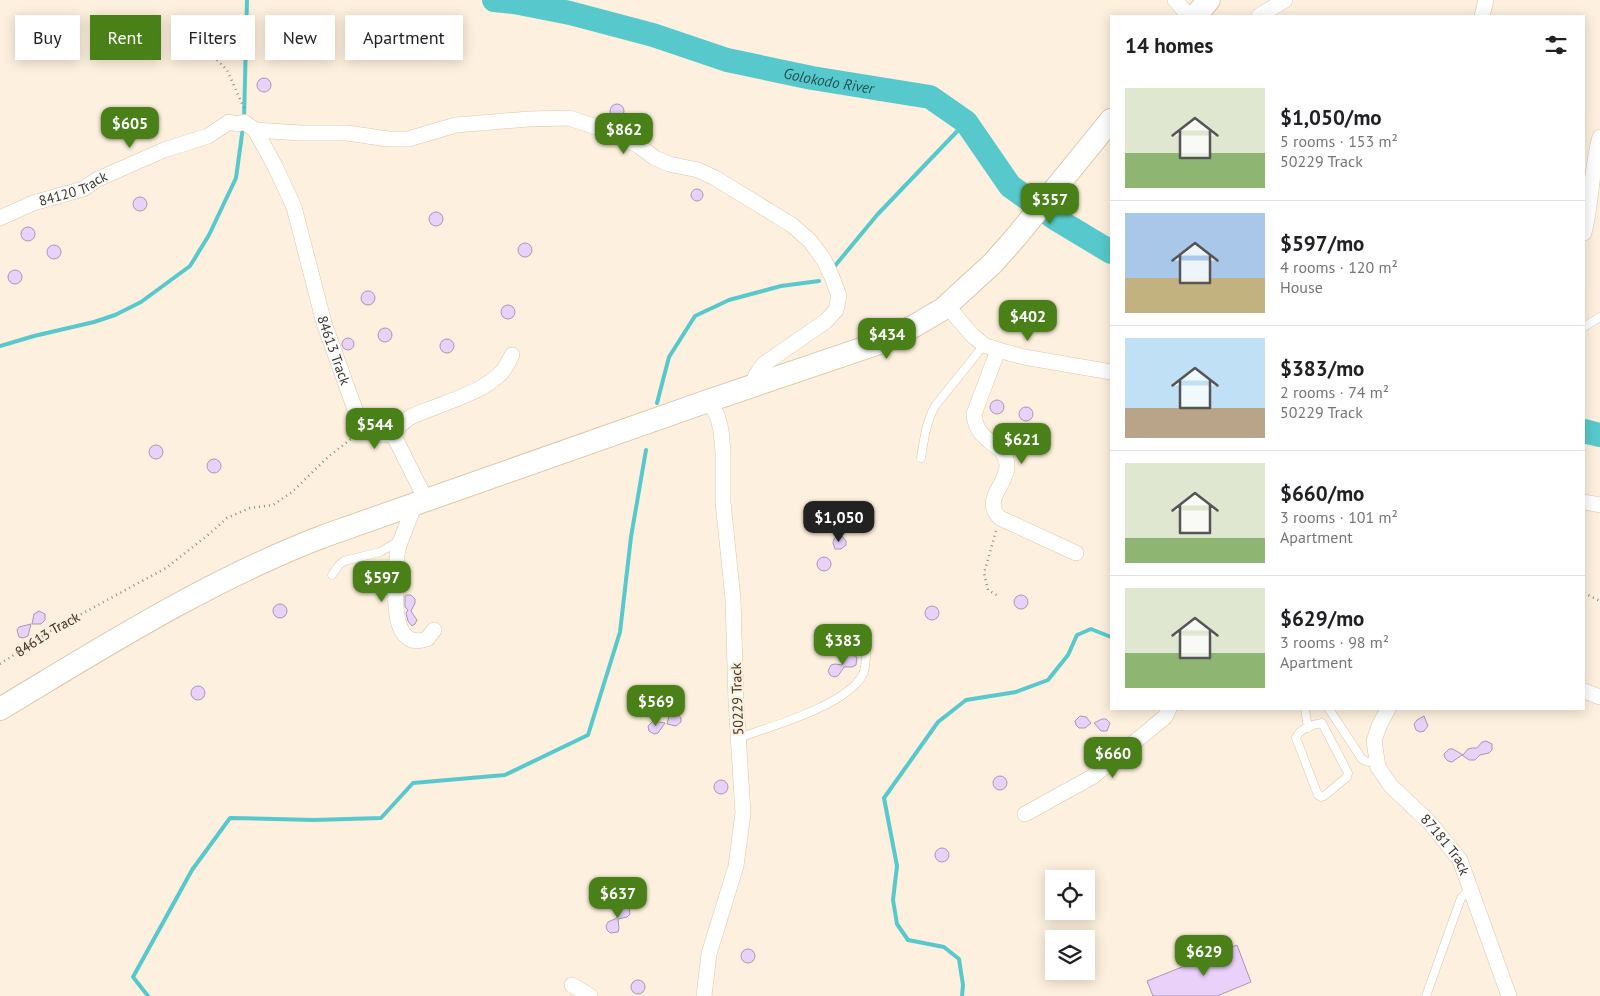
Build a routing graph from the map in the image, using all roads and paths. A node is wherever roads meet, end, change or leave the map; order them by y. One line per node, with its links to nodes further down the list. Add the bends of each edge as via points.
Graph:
1 (1174, 0): 5 (street)
2 (1208, 0): 6 (street)
3 (1285, 0): 7 (street)
4 (1486, 0): 8 (street)
5 (1188, 15)
6 (1197, 15)
7 (1261, 15)
8 (1482, 15)
9 (217, 60): 11 (path, via 227,70)
10 (1110, 121): 15 (street, via 1016,237)
11 (254, 130): 13 (street, 84120 Track, via 244,122 229,122 208,136 164,150 98,179 83,189 33,203); 21 (street, 84120 Track, via 408,139 456,125 569,118 612,132 669,164 698,170 715,178 792,225 810,241 824,260 839,296 836,310 826,321 764,364); 23 (street, 84613 Track, via 294,207 324,323)
12 (1600, 137): 14 (street)
13 (0, 218)
14 (1585, 229)
15 (947, 306): 18 (street, via 972,335); 21 (street, via 885,341)
16 (1600, 317): 17 (lane)
17 (1585, 326)
18 (991, 347): 20 (street, via 1024,357); 25 (lane, via 935,406 927,425); 29 (street, via 974,414 979,432 1003,452 1007,462 1006,473 992,506)
19 (512, 355): 24 (street, via 503,371 492,380 472,392 413,415)
20 (1110, 372)
21 (752, 386): 22 (street)
22 (708, 401): 26 (street); 47 (street, 50229 Track, via 717,415 723,452 723,502 733,599)
23 (362, 429): 24 (street, via 376,435); 38 (path, 84613 Track, via 273,505 250,508 227,518 166,568 52,630)
24 (393, 434): 26 (street)
25 (921, 458)
26 (421, 502): 30 (street); 41 (street, via 281,552 240,572 156,617)
27 (1585, 502): 28 (street)
28 (1600, 505)
29 (1000, 518): 31 (street); 34 (path, via 984,573 988,590)
30 (400, 540): 32 (lane, via 380,552 344,561); 36 (street, via 396,614 399,627 406,638 413,641 427,639)
31 (1076, 553)
32 (332, 575)
33 (1585, 594): 35 (path)
34 (1000, 597)
35 (1600, 601)
36 (434, 630)
37 (866, 651): 47 (lane, via 862,675 852,688 835,700)
38 (0, 664)
39 (1585, 690): 40 (street)
40 (1600, 697)
41 (0, 709)
42 (1168, 710): 49 (street, via 1165,717 1092,777)
43 (1305, 710): 46 (lane)
44 (1330, 710): 48 (lane, via 1362,759 1371,763)
45 (1387, 710): 48 (street, 87181 Track, via 1374,741)
46 (1308, 728): 46 (lane, via 1300,731 1296,738 1321,797 1346,777 1347,769 1322,723)
47 (738, 738): 53 (street, 50229 Track, via 743,813 741,840 709,954)
48 (1377, 760): 50 (street, 87181 Track, via 1391,786 1430,823 1460,860)
49 (1025, 814)
50 (1471, 888): 54 (lane, via 1462,898); 55 (street, 87181 Track)
51 (572, 985): 52 (street)
52 (590, 996)
53 (704, 996)
54 (1426, 996)
55 (1509, 996)

